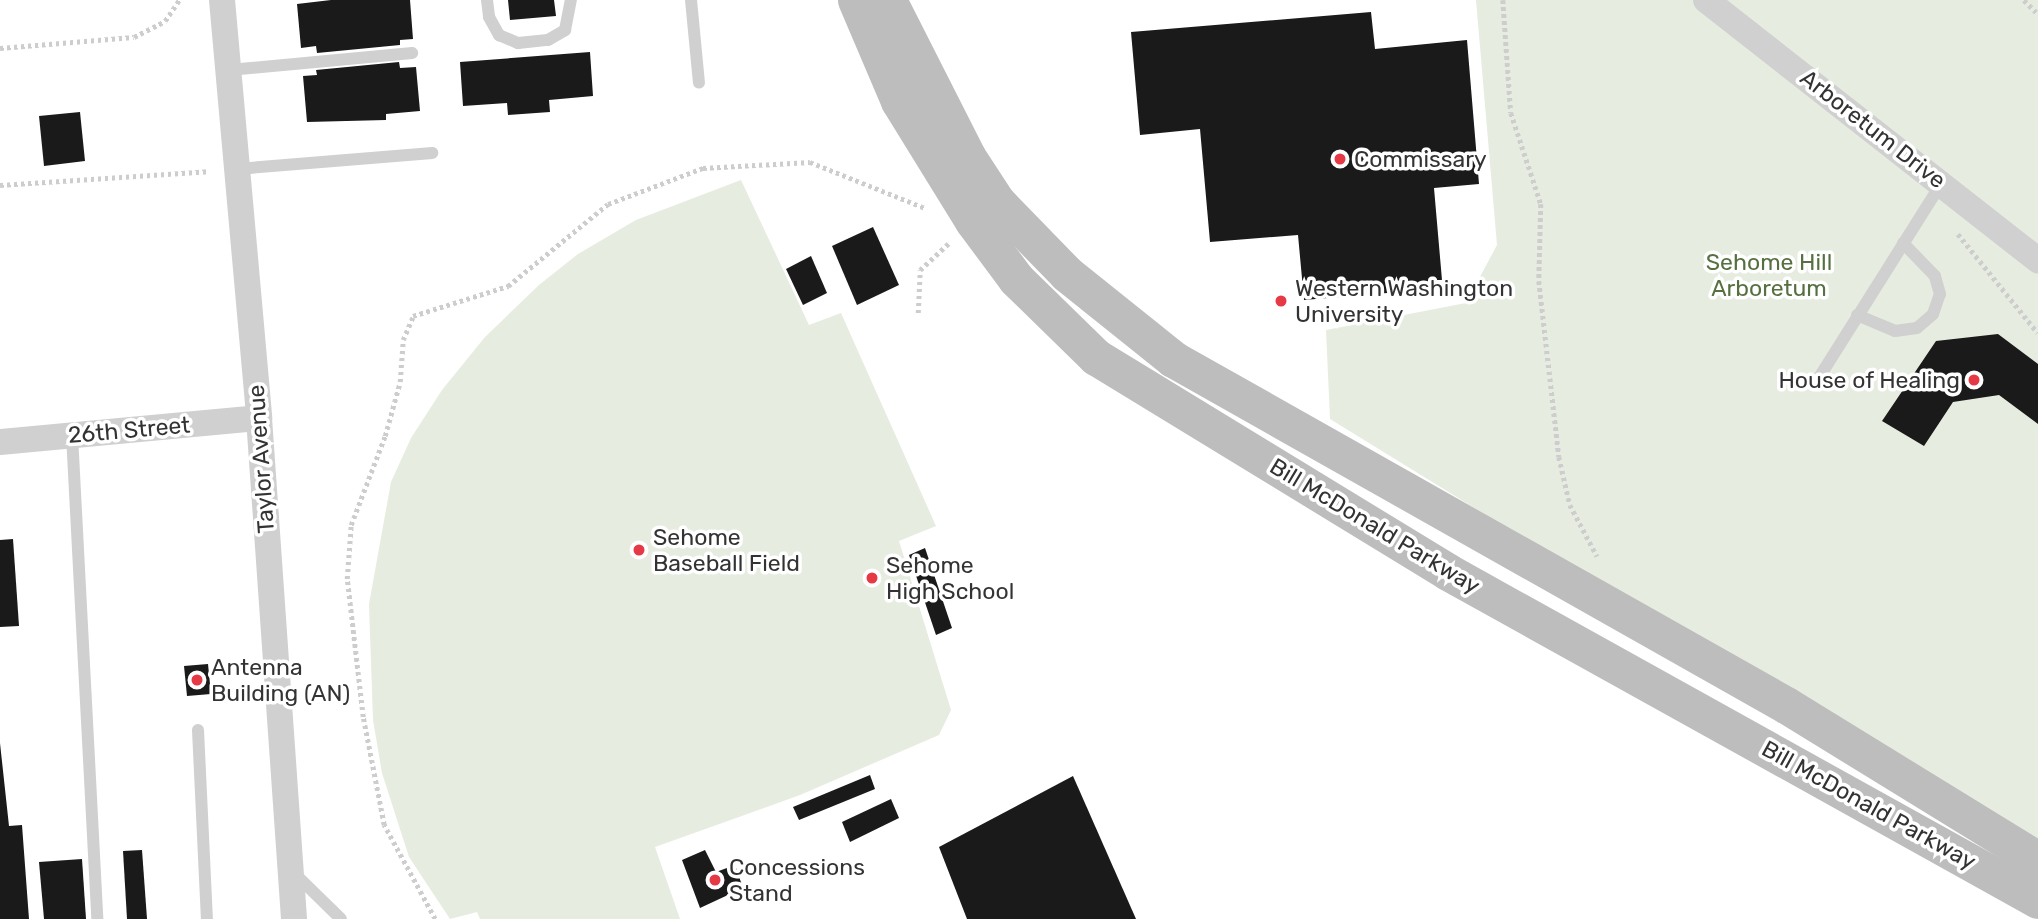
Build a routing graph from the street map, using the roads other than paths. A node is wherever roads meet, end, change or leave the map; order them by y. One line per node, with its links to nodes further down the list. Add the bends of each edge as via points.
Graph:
1 (222, 0): 9 (street, Taylor Avenue)
2 (487, 0): 3 (lane, via 489,17 499,34 518,43 548,40 565,30)
3 (570, 0)
4 (691, 0): 10 (lane)
5 (856, 0): 24 (main road, Bill McDonald Parkway, via 899,101 973,221 1016,279 1096,357 1448,572)
6 (888, 0): 22 (main road, Bill McDonald Parkway, via 967,156 997,202 1067,274 1173,359 1786,705)
7 (1706, 0): 13 (street, Arboretum Drive)
8 (412, 53): 9 (lane)
9 (229, 70): 12 (street, Taylor Avenue)
10 (699, 83)
11 (432, 153): 12 (lane)
12 (237, 169): 18 (street, Taylor Avenue)
13 (1942, 181): 14 (lane); 15 (street, Arboretum Drive)
14 (1903, 243): 16 (lane); 16 (lane, via 1935,276 1940,294 1933,314 1917,328 1895,331)
15 (2038, 260)
16 (1857, 315): 17 (lane)
17 (1815, 384)
18 (259, 418): 19 (street, 26th Street); 23 (street, Taylor Avenue)
19 (72, 435): 20 (street, 26th Street); 25 (lane)
20 (0, 442)
21 (198, 730): 26 (lane)
22 (2038, 860)
23 (290, 870): 27 (street, Taylor Avenue); 28 (lane)
24 (2038, 900)
25 (97, 919)
26 (207, 919)
27 (294, 919)
28 (341, 919)

